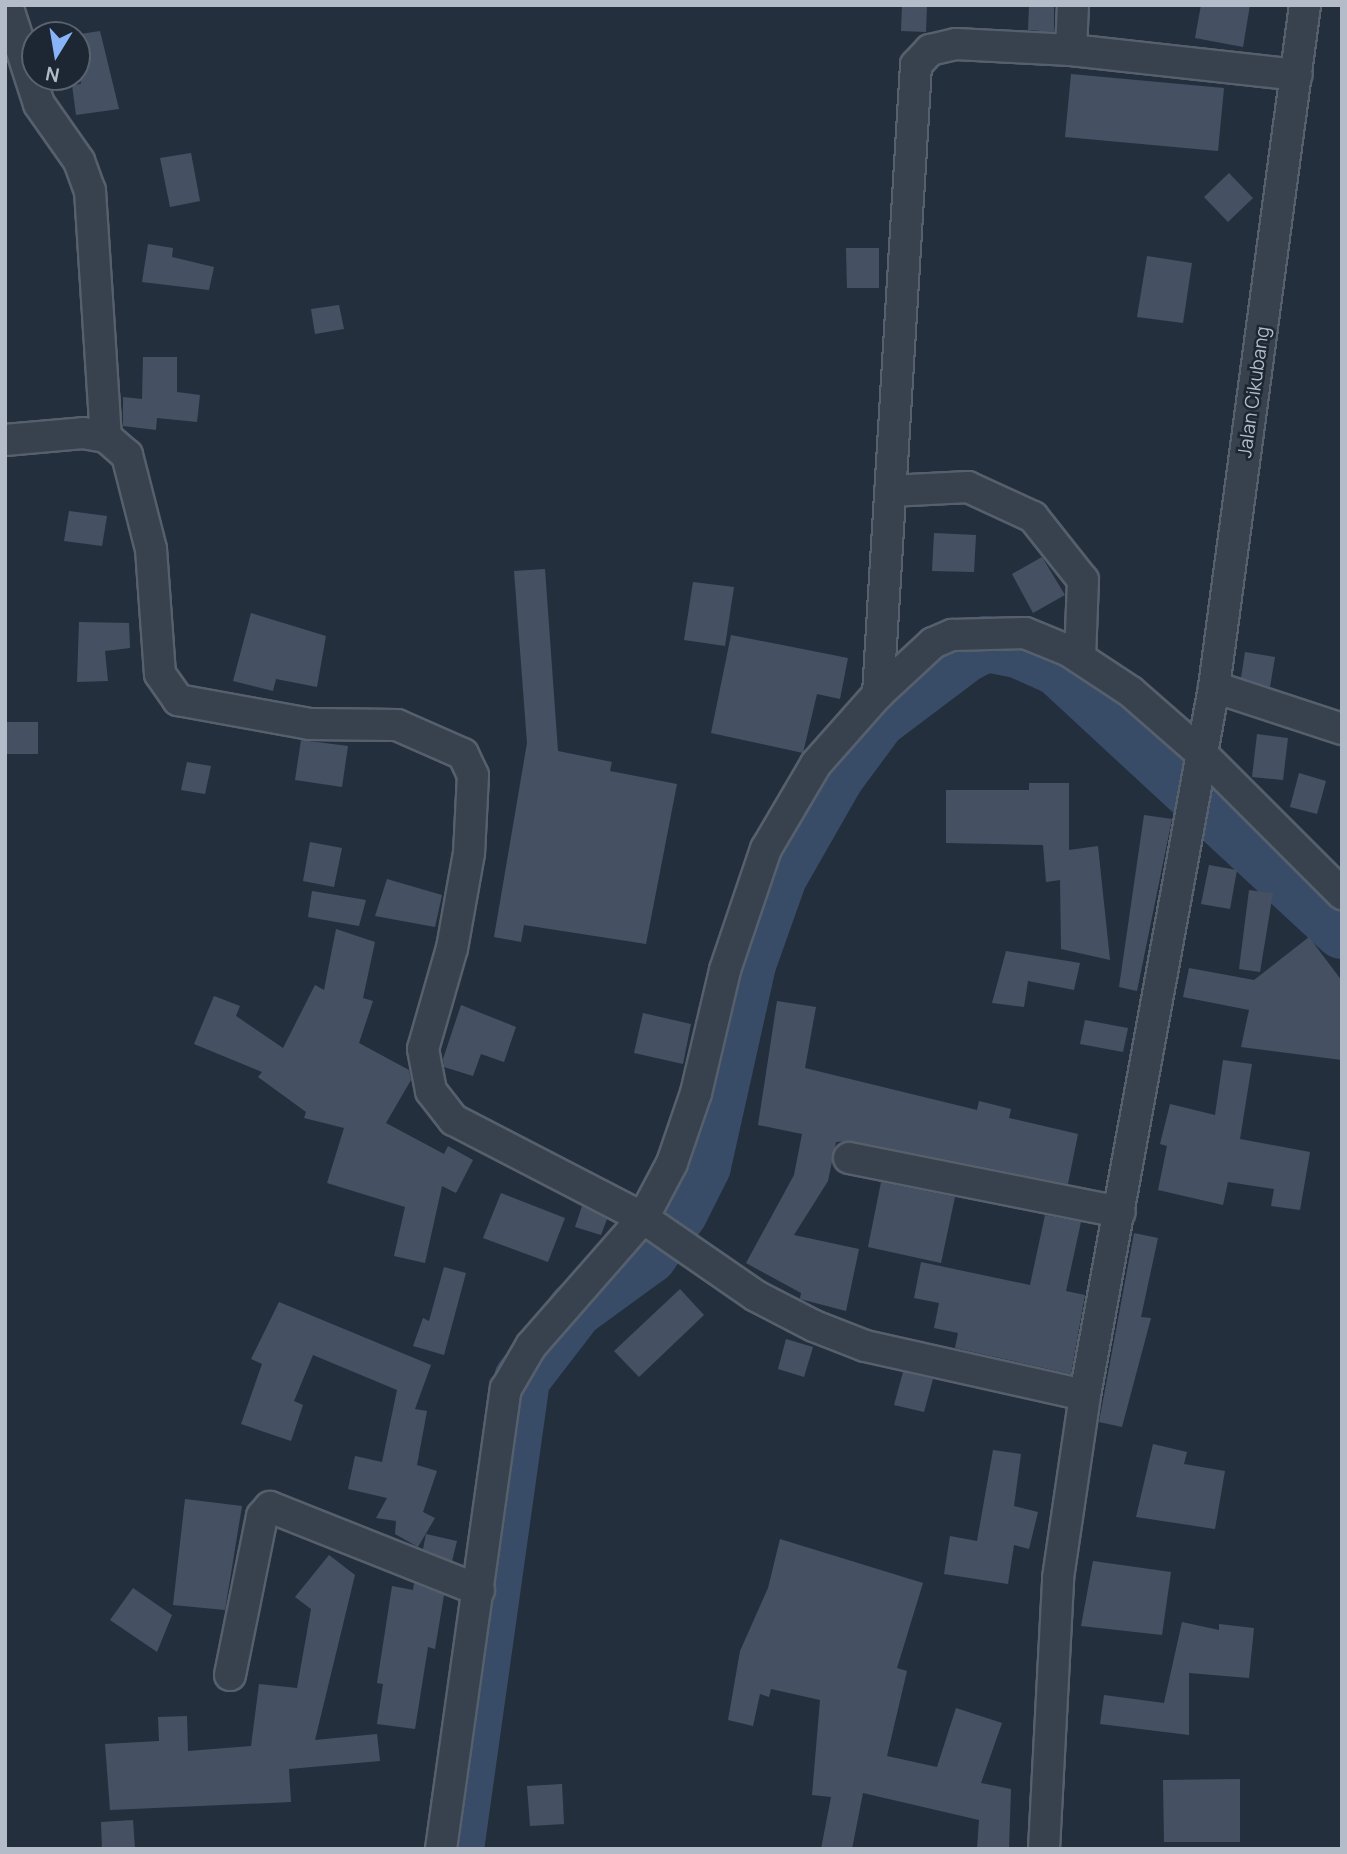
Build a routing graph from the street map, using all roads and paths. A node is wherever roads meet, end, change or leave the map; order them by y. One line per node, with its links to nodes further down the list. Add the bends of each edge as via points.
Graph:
1 (7, 5): 6 (street, via 39,104 79,161 90,191)
2 (1073, 5): 4 (street)
3 (1305, 5): 5 (street, Jalan Cikubang)
4 (1071, 50): 5 (street); 8 (street, via 956,44 930,50 916,65)
5 (1297, 75): 10 (street, Jalan Cikubang)
6 (106, 437): 7 (street, via 63,434); 17 (street, via 120,446 132,465 151,549 154,647 160,674 178,700 310,724 397,726 463,754 473,775 469,853 452,948 425,1030 431,1091 454,1119)
7 (5, 440)
8 (890, 491): 9 (street, via 968,488 1033,517 1083,580); 11 (street)
9 (1080, 658): 11 (street, via 1025,633 952,635 933,643); 13 (street, via 1131,692)
10 (1214, 687): 12 (street); 13 (street, Jalan Cikubang)
11 (878, 694): 17 (street, via 816,764 766,849 725,970 696,1093 672,1163)
12 (1342, 729)
13 (1201, 767): 14 (street); 16 (street, Jalan Cikubang)
14 (1342, 894)
15 (849, 1158): 16 (street)
16 (1120, 1212): 18 (street, Jalan Cikubang)
17 (661, 1229): 18 (street, via 757,1296 865,1346); 19 (street, via 515,1367 502,1410)
18 (1085, 1395): 22 (street, Jalan Cikubang, via 1058,1578)
19 (479, 1590): 20 (street, via 270,1507 262,1516); 21 (street)
20 (230, 1675)
21 (441, 1849)
22 (1044, 1849)

